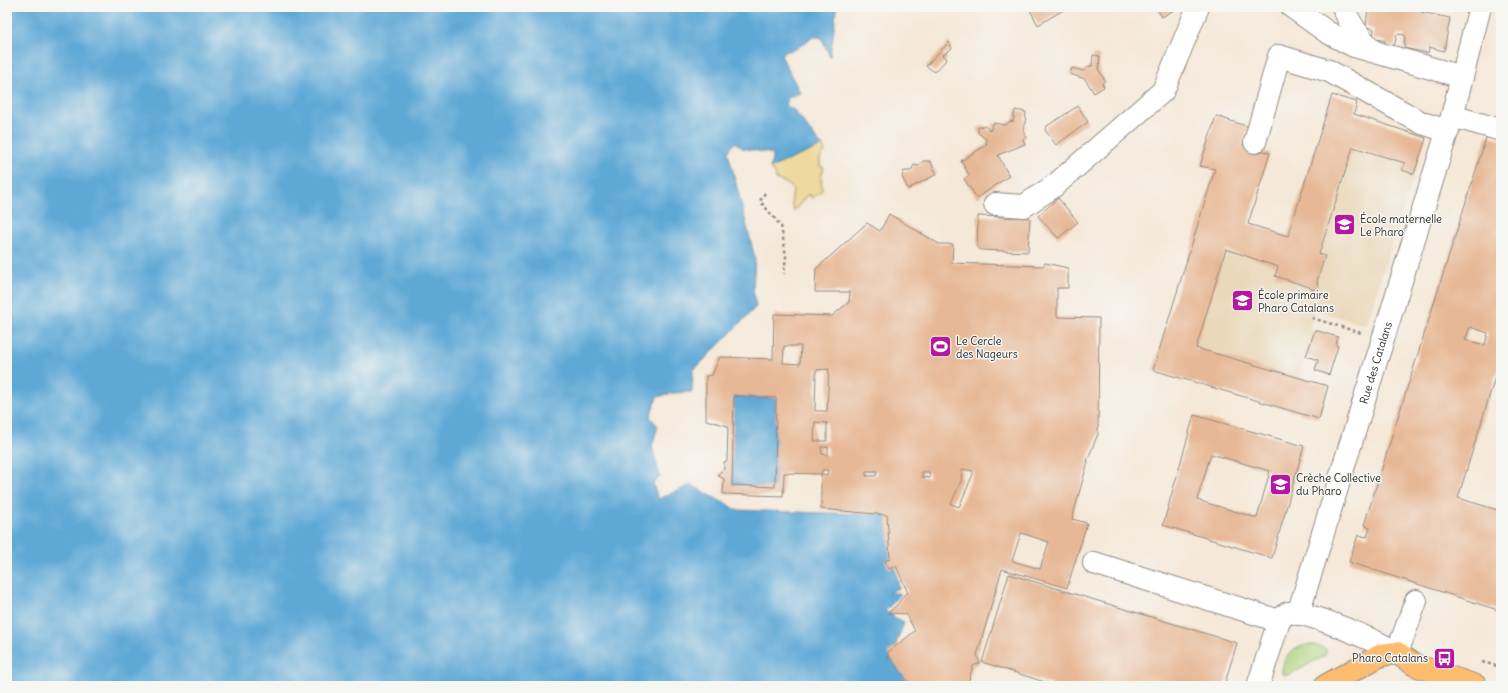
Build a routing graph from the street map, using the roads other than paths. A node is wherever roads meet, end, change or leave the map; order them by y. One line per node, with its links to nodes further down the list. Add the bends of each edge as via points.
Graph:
1 (1198, 7): 10 (street, via 1163,91 1054,186 1024,206)
2 (1292, 7): 5 (street, via 1327,32 1354,46)
3 (1343, 7): 5 (street, via 1357,35)
4 (1480, 24): 6 (street, Rue des Catalans)
5 (1374, 52): 6 (street)
6 (1462, 77): 7 (street, Rue des Catalans)
7 (1450, 123): 8 (street); 9 (street, via 1422,123 1328,71 1279,56); 13 (street, Rue des Catalans, via 1382,340)
8 (1501, 130)
9 (1255, 142)
10 (995, 204)
11 (1094, 563): 13 (street)
12 (1416, 601): 14 (street)
13 (1289, 618): 14 (street, via 1356,632); 15 (street, Rue des Catalans)
14 (1398, 653): 16 (main road, via 1381,655); 17 (main road, via 1415,665)
15 (1258, 686)
16 (1325, 686)
17 (1476, 686)

